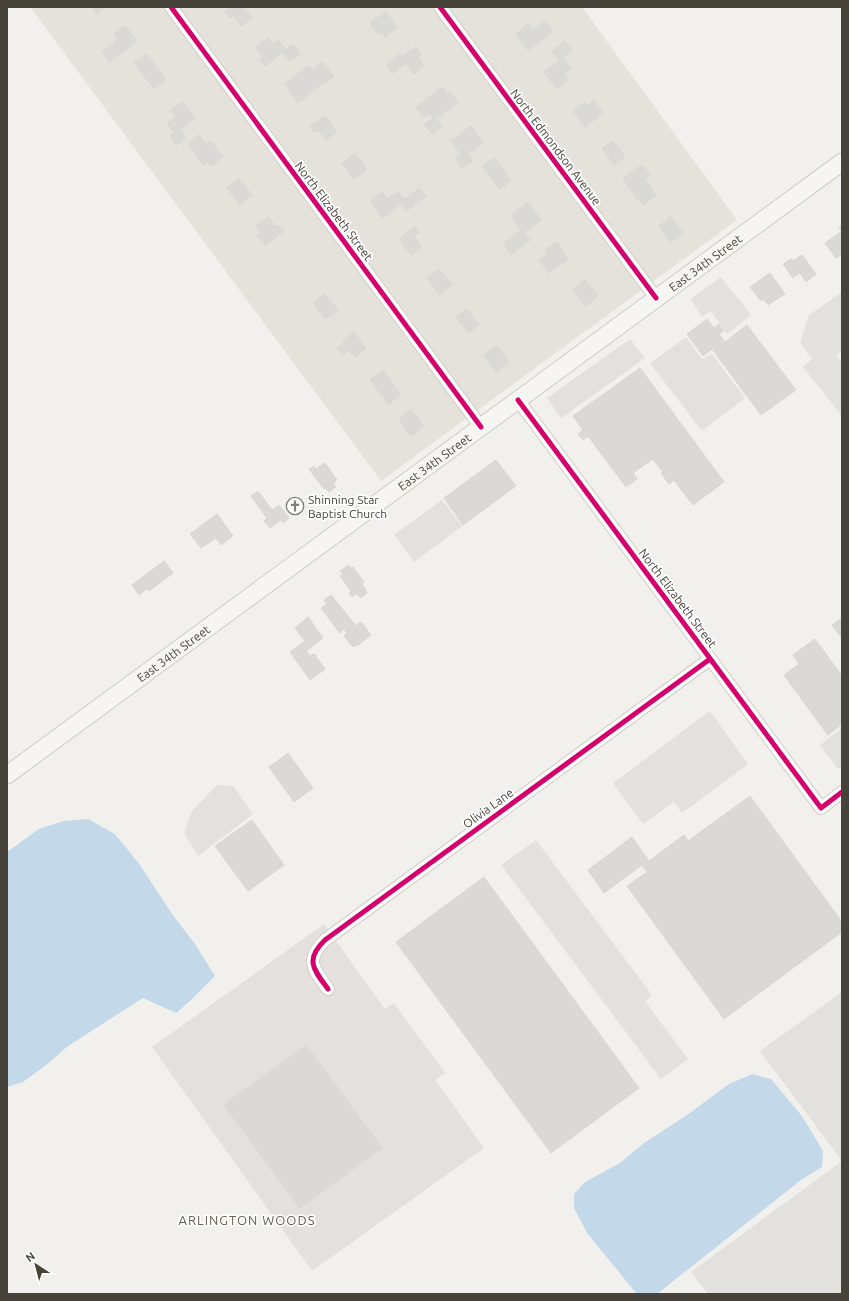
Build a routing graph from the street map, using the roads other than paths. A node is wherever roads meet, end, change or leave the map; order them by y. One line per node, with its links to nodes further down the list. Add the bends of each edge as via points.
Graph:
1 (170, 7): 6 (street, North Elizabeth Street)
2 (440, 7): 4 (street, North Edmondson Avenue)
3 (842, 162): 4 (main road, East 34th Street)
4 (656, 298): 5 (main road, East 34th Street)
5 (518, 400): 6 (main road, East 34th Street); 7 (street, North Elizabeth Street)
6 (481, 426): 8 (main road, East 34th Street)
7 (710, 659): 9 (street, North Elizabeth Street, via 821,808); 10 (street, Olivia Lane, via 325,940 316,950 313,960 316,973)
8 (7, 775)
9 (842, 792)
10 (328, 989)

